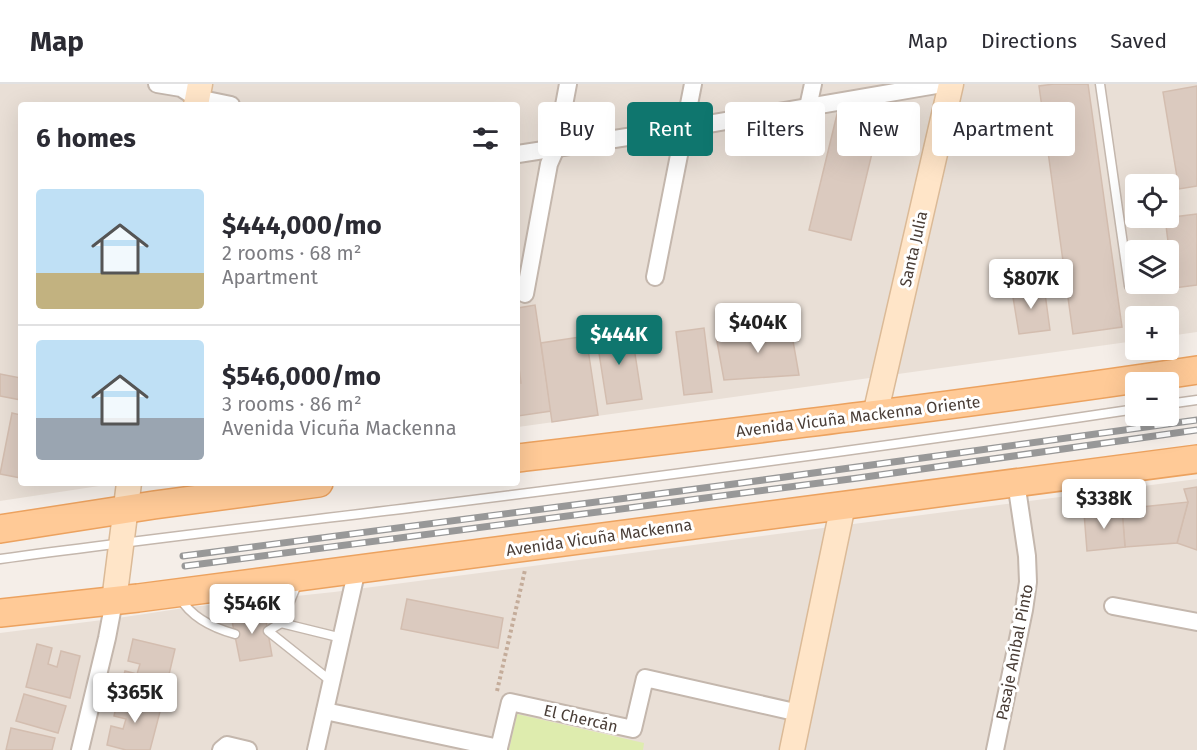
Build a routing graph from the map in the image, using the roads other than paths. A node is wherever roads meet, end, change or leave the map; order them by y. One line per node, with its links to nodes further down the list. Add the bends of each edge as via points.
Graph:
1 (157, 84): 8 (street)
2 (568, 84): 10 (street)
3 (693, 84): 11 (street)
4 (813, 84): 12 (street)
5 (942, 84): 13 (street)
6 (951, 84): 25 (street, Santa Julia)
7 (1100, 84): 18 (lane)
8 (198, 96): 9 (street)
9 (220, 102)
10 (565, 102)
11 (690, 102)
12 (809, 102)
13 (825, 104)
14 (538, 151): 15 (street)
15 (520, 154)
16 (552, 156): 20 (street)
17 (679, 156): 19 (street)
18 (1125, 258)
19 (655, 276)
20 (525, 294)
21 (1197, 370): 25 (main road, Avenida Vicuña Mackenna Oriente)
22 (1197, 400): 23 (lane)
23 (1179, 402)
24 (1125, 411): 34 (lane, via 687,472)
25 (875, 415): 26 (main road, Avenida Vicuña Mackenna Oriente)
26 (520, 458)
27 (1197, 459): 28 (main road, Avenida Vicuña Mackenna)
28 (1016, 482): 31 (main road, Avenida Vicuña Mackenna); 55 (street, Pasaje Aníbal Pinto, via 1028,582)
29 (129, 486): 32 (street)
30 (297, 486): 32 (main road)
31 (843, 505): 36 (main road, Avenida Vicuña Mackenna); 48 (street)
32 (126, 509): 33 (main road); 34 (street)
33 (0, 529)
34 (122, 542): 35 (lane); 39 (street)
35 (0, 559)
36 (357, 569): 37 (main road, Avenida Vicuña Mackenna); 45 (street)
37 (301, 577): 38 (main road, Avenida Vicuña Mackenna); 43 (lane)
38 (176, 593): 39 (main road, Avenida Vicuña Mackenna); 44 (lane, via 205,623)
39 (114, 601): 41 (main road, Avenida Vicuña Mackenna); 50 (street)
40 (1113, 606): 42 (street)
41 (0, 613)
42 (1197, 622)
43 (281, 623): 45 (lane); 46 (lane, via 268,631)
44 (235, 634)
45 (342, 638): 46 (street)
46 (332, 682): 47 (street)
47 (325, 711): 49 (street); 53 (street)
48 (799, 713): 49 (street, El Chercán, via 645,678 633,729 510,702); 54 (street)
49 (499, 749)
50 (80, 750)
51 (221, 750): 52 (street, via 227,745)
52 (248, 750)
53 (316, 750)
54 (792, 750)
55 (995, 750)

